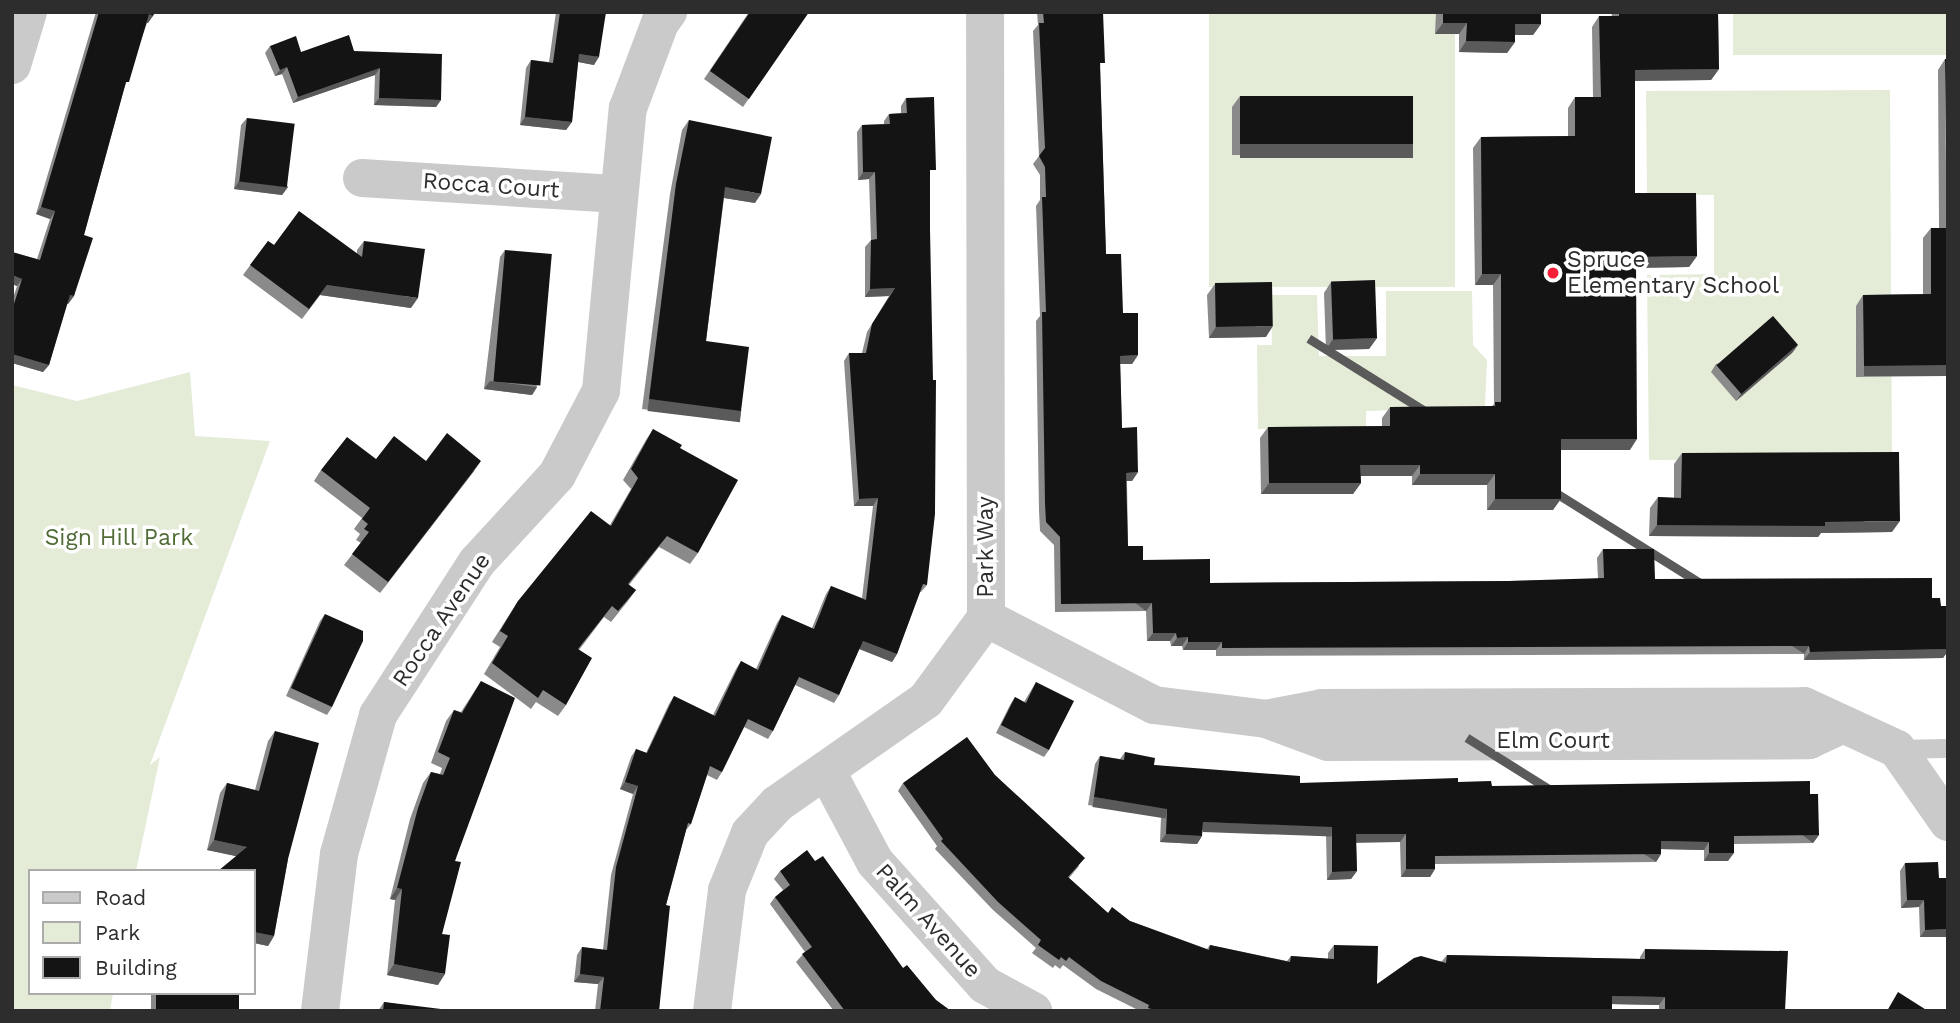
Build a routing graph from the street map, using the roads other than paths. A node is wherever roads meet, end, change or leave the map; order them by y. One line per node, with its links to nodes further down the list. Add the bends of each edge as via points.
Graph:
1 (28, 12): 4 (street)
2 (668, 12): 6 (street, Rocca Avenue, via 628,108)
3 (985, 12): 7 (street, Park Way)
4 (12, 65)
5 (362, 178): 6 (street, Rocca Court)
6 (619, 194): 12 (street, Rocca Avenue, via 601,391 557,475 477,562 378,715 339,854)
7 (986, 618): 9 (street, Elm Court, via 1154,705 1266,719 1322,708 1804,706); 10 (street, Park Way, via 926,700)
8 (1944, 748): 9 (lane)
9 (1897, 749): 11 (street)
10 (826, 770): 13 (street, Park Way, via 777,804 750,833 727,890); 14 (street, Palm Avenue, via 874,862 985,985)
11 (1948, 822)
12 (320, 1011)
13 (712, 1011)
14 (1033, 1011)

